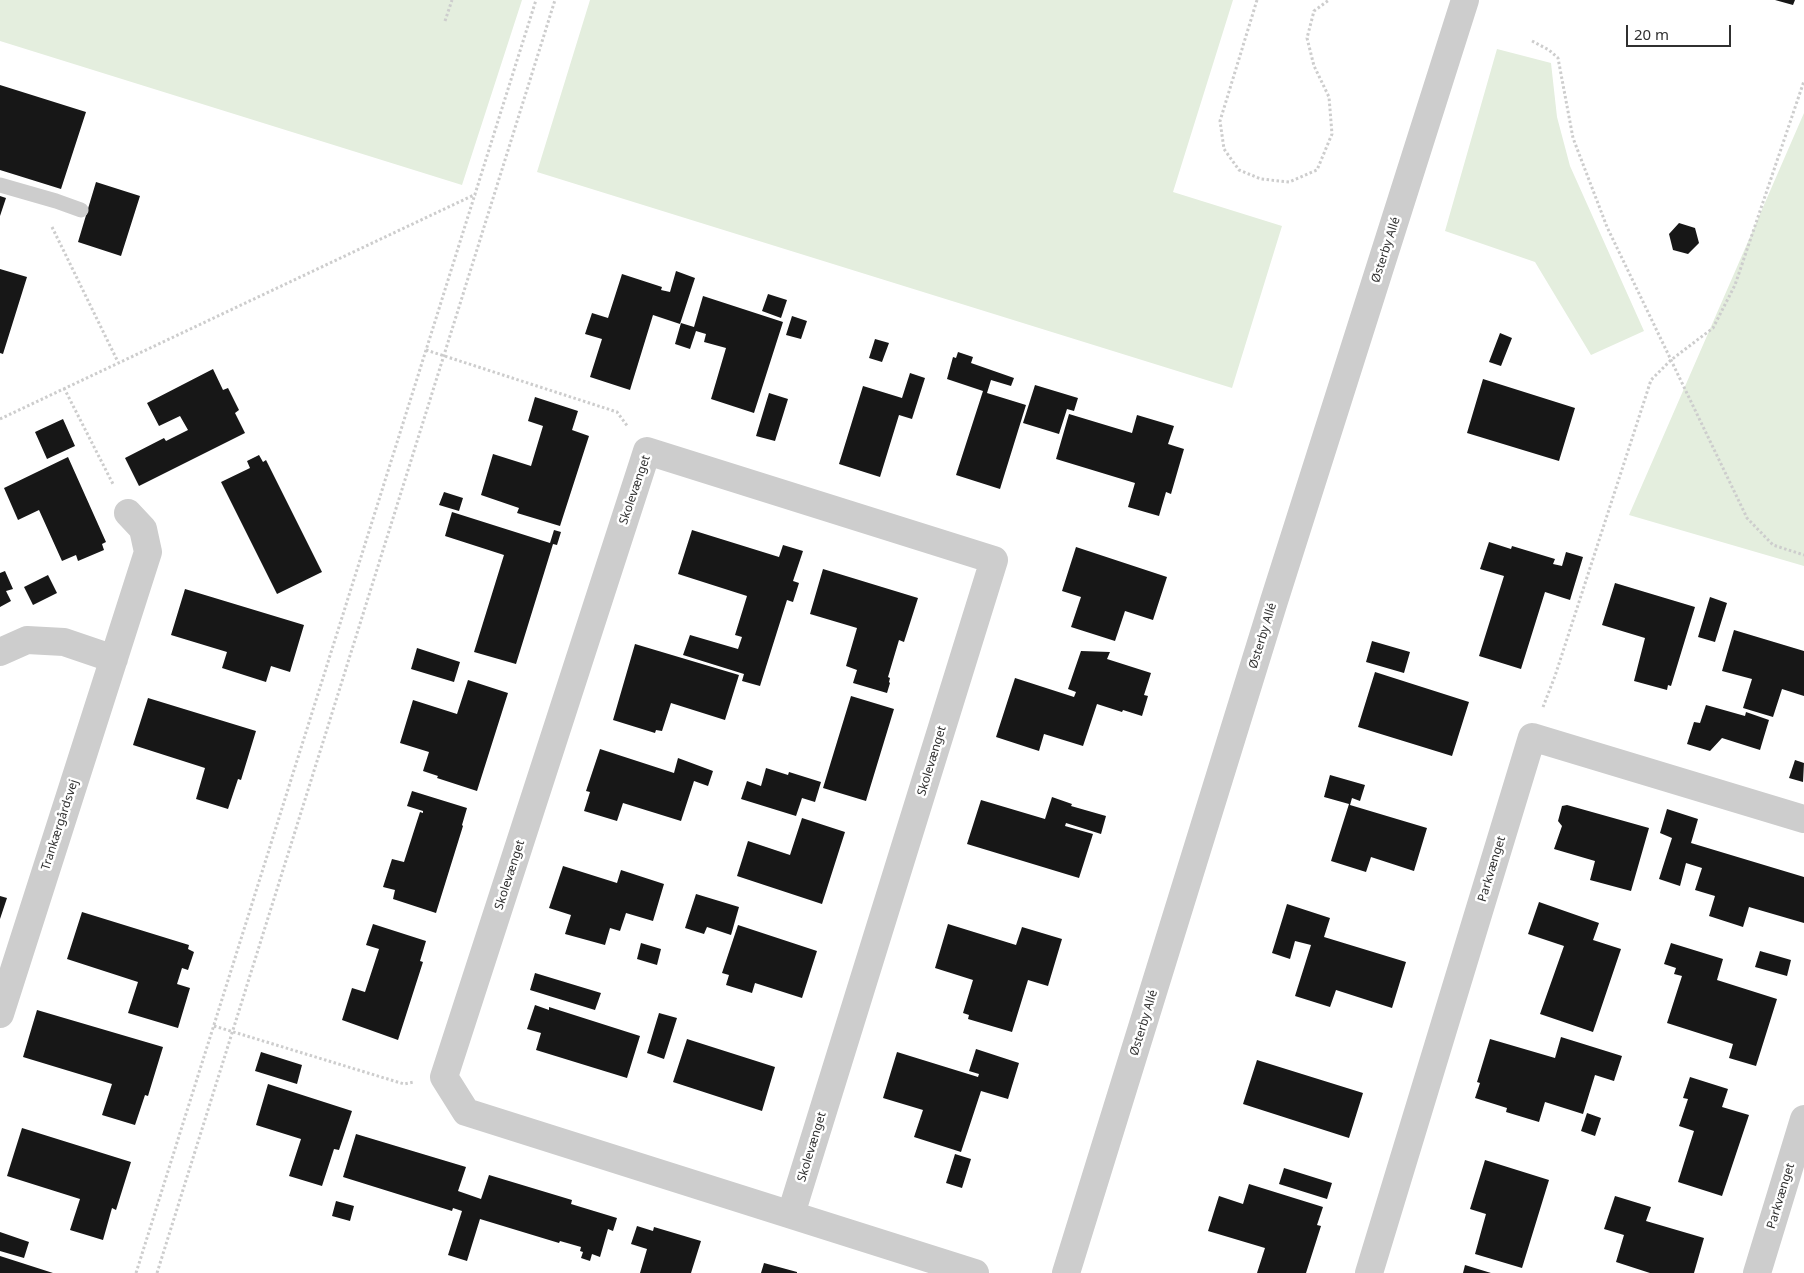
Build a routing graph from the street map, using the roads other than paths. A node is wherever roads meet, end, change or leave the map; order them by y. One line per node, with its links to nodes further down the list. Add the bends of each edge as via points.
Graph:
1 (1465, 0): 12 (street, Østerby Allé, via 1274,601)
2 (0, 185): 3 (lane)
3 (81, 210)
4 (128, 513): 6 (street, Trankærgårdsvej, via 143,529 148,552)
5 (0, 652): 6 (street, via 27,640 64,642)
6 (114, 659): 8 (street, Trankærgårdsvej)
7 (1804, 819): 13 (street, Parkvænget, via 1532,737)
8 (2, 999)
9 (1804, 1119): 14 (street, Parkvænget)
10 (791, 1214): 10 (street, Skolevænget, via 994,560 647,451 444,1077 466,1112); 11 (street)
11 (975, 1273)
12 (1066, 1273)
13 (1369, 1273)
14 (1757, 1273)

